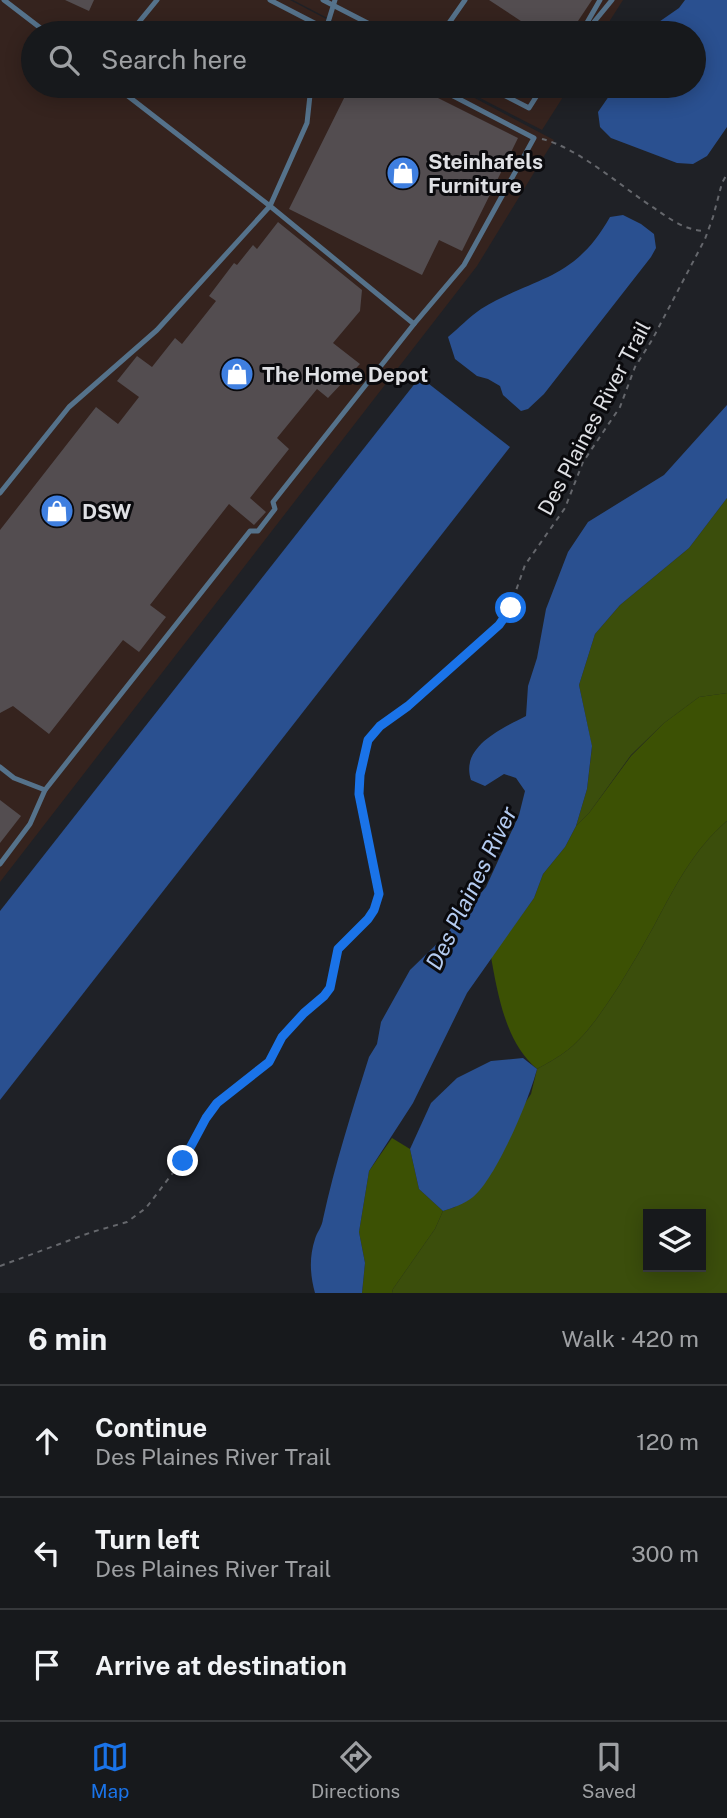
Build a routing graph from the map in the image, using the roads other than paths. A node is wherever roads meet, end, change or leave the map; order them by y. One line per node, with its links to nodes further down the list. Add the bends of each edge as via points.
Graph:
1 (4, 0): 9 (lane); 10 (lane)
2 (157, 0): 11 (lane)
3 (270, 0): 12 (lane)
4 (323, 0): 8 (lane)
5 (465, 0): 15 (lane)
6 (600, 0): 16 (lane)
7 (612, 0): 17 (lane)
8 (334, 3): 13 (lane); 14 (lane)
9 (0, 6)
10 (31, 21)
11 (140, 21)
12 (307, 21)
13 (328, 21)
14 (366, 21)
15 (450, 21)
16 (589, 21)
17 (594, 21)
18 (130, 98): 23 (lane)
19 (310, 98): 23 (lane, via 307,124)
20 (457, 98): 24 (lane, via 534,138 464,264)
21 (509, 98): 22 (lane, via 529,108)
22 (535, 98)
23 (270, 206): 24 (lane); 25 (lane, via 157,330 69,407)
24 (414, 324): 27 (lane, via 273,502 275,509 258,531 250,531)
25 (0, 492)
26 (0, 767): 27 (lane)
27 (45, 790): 28 (lane, via 30,824)
28 (0, 864)

